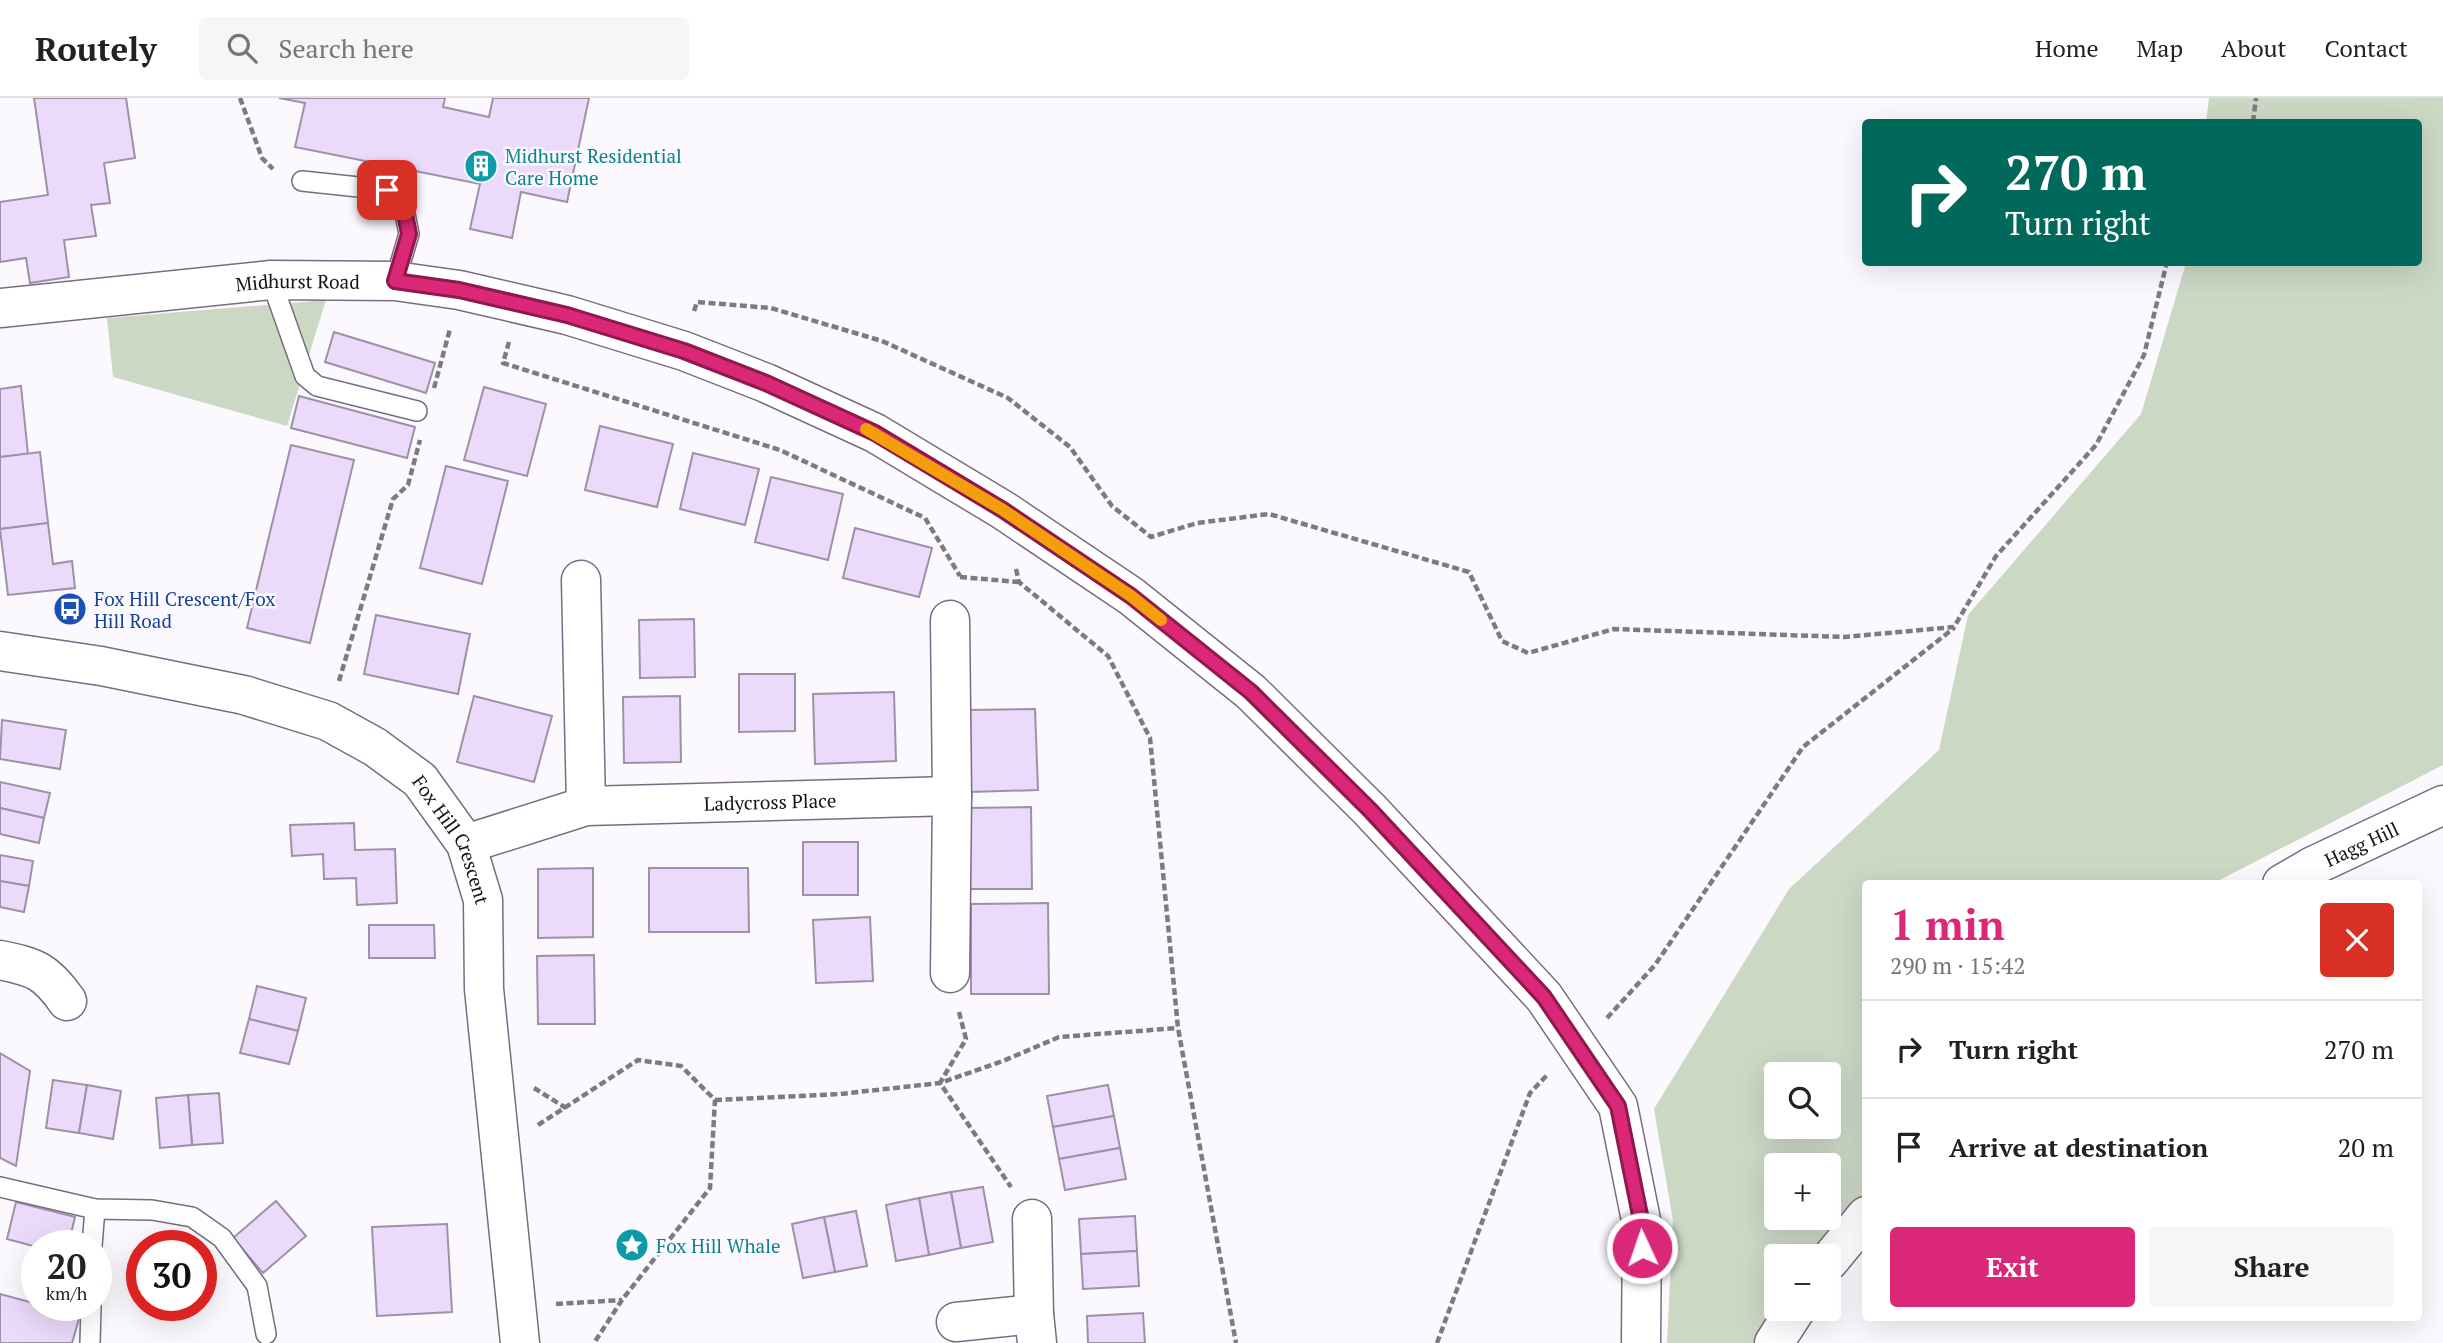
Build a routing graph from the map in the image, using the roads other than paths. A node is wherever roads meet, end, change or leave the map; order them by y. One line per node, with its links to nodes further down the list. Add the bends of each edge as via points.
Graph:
1 (302, 181): 3 (lane, via 387,190 404,209 409,234)
2 (271, 280): 3 (street, Midhurst Road); 4 (street, Midhurst Road); 5 (lane, via 305,376 317,386)
3 (395, 281): 30 (street, Midhurst Road, via 459,290 567,315 684,351 875,433 1003,510 1131,596 1251,692 1370,810 1535,987 1618,1106 1642,1225)
4 (0, 308)
5 (417, 411)
6 (581, 580): 11 (street)
7 (950, 620): 9 (street)
8 (0, 650): 12 (street, Fox Hill Crescent, via 244,695 328,721 420,780)
9 (952, 796): 11 (street, Ladycross Place); 15 (street)
10 (2443, 805): 13 (street, Hagg Hill)
11 (586, 806): 12 (street, Ladycross Place)
12 (466, 844): 26 (street, Fox Hill Crescent, via 482,900 484,989)
13 (2288, 880)
14 (0, 960): 16 (street, via 29,966 53,981)
15 (950, 973)
16 (67, 1001)
17 (0, 1187): 18 (lane)
18 (95, 1209): 21 (lane); 28 (lane, via 152,1210 192,1217 222,1238 257,1286)
19 (1032, 1219): 27 (street)
20 (1862, 1221): 22 (street)
21 (93, 1230)
22 (1841, 1246)
23 (91, 1321): 29 (lane)
24 (1788, 1321): 31 (street)
25 (956, 1322): 27 (street)
26 (518, 1325)
27 (1036, 1328)
28 (266, 1334)
29 (90, 1343)
30 (1641, 1343)
31 (1774, 1343)

